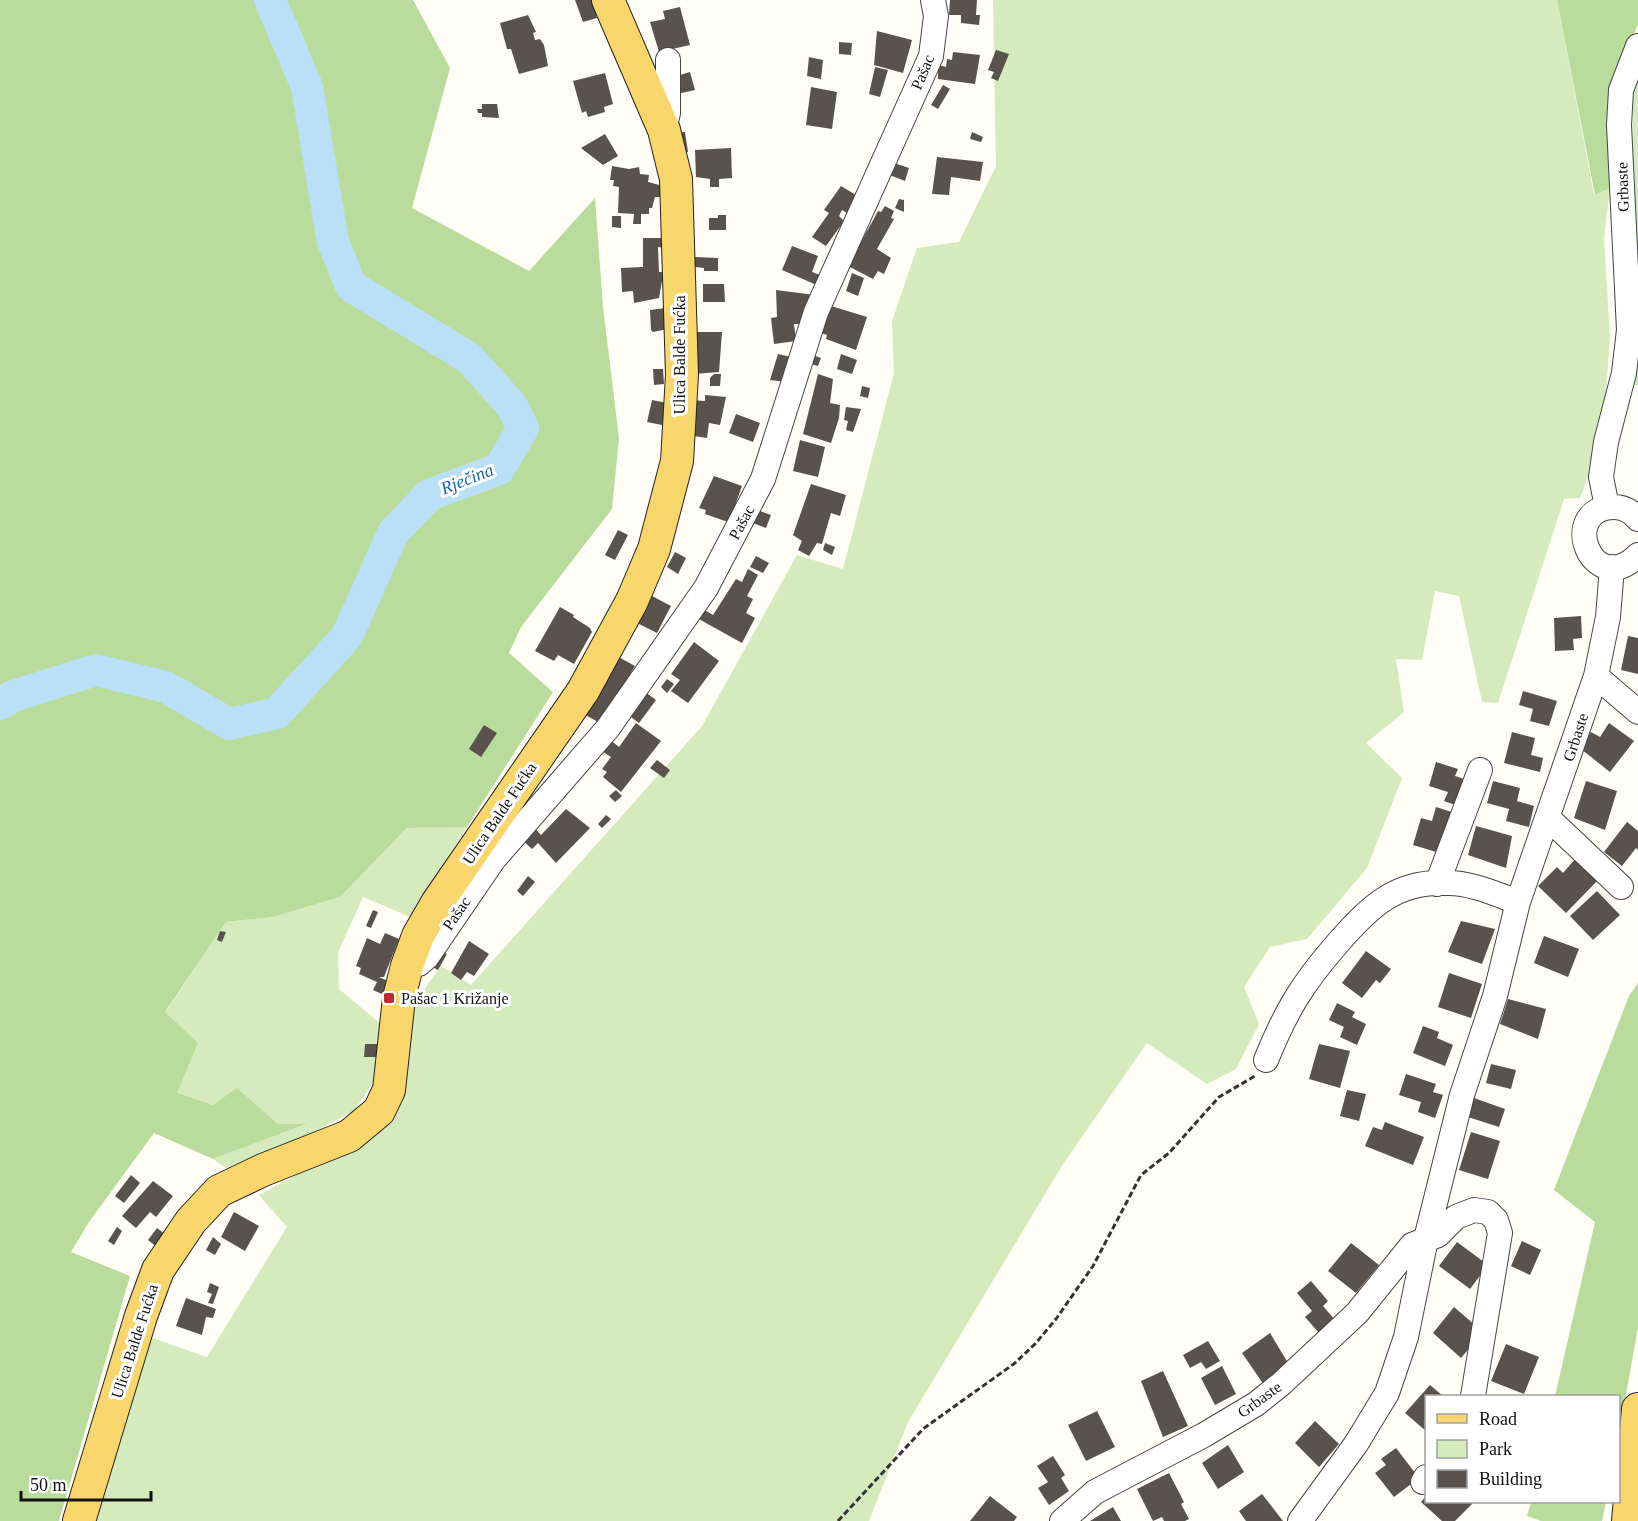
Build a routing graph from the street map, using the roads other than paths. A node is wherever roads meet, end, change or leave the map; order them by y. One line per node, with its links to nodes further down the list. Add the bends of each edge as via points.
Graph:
1 (608, 0): 5 (main road, Ulica Balde Fućka)
2 (933, 0): 17 (street, Pašac, via 936,16 931,56 816,312 763,479 706,588 608,728 494,859 427,957 419,964)
3 (1638, 46): 6 (street, Grbaste, via 1621,90 1619,124 1629,330 1624,374 1601,477)
4 (668, 60): 5 (street, via 668,113)
5 (664, 130): 17 (main road, Ulica Balde Fućka, via 676,178 682,375 677,461 654,549 632,601 583,690 437,903)
6 (1607, 507): 7 (street, via 1628,510); 9 (street, via 1586,525 1584,544 1594,560)
7 (1638, 519)
8 (1638, 555): 9 (street, via 1622,566)
9 (1612, 567): 10 (street, Grbaste, via 1608,617)
10 (1596, 676): 11 (street); 13 (street, Grbaste)
11 (1638, 712)
12 (1480, 770): 14 (street)
13 (1548, 818): 15 (street); 16 (street, Grbaste)
14 (1437, 884): 16 (street, via 1448,882); 18 (street, via 1392,894 1356,922 1308,976)
15 (1621, 887)
16 (1518, 902): 19 (street, Grbaste, via 1495,996 1462,1095)
17 (407, 966): 22 (main road, Ulica Balde Fućka, via 399,998 389,1090 379,1111 349,1136 219,1191 191,1221 158,1270)
18 (1266, 1060)
19 (1426, 1239): 20 (street, Grbaste, via 1474,1210 1488,1212 1500,1233); 23 (street, Grbaste, via 1412,1245 1357,1313 1256,1404 1095,1492); 24 (street, Grbaste, via 1406,1337 1387,1393 1356,1444)
20 (1473, 1395)
21 (1638, 1409): 25 (main road)
22 (79, 1521)
23 (1062, 1521)
24 (1300, 1521)
25 (1628, 1521)

